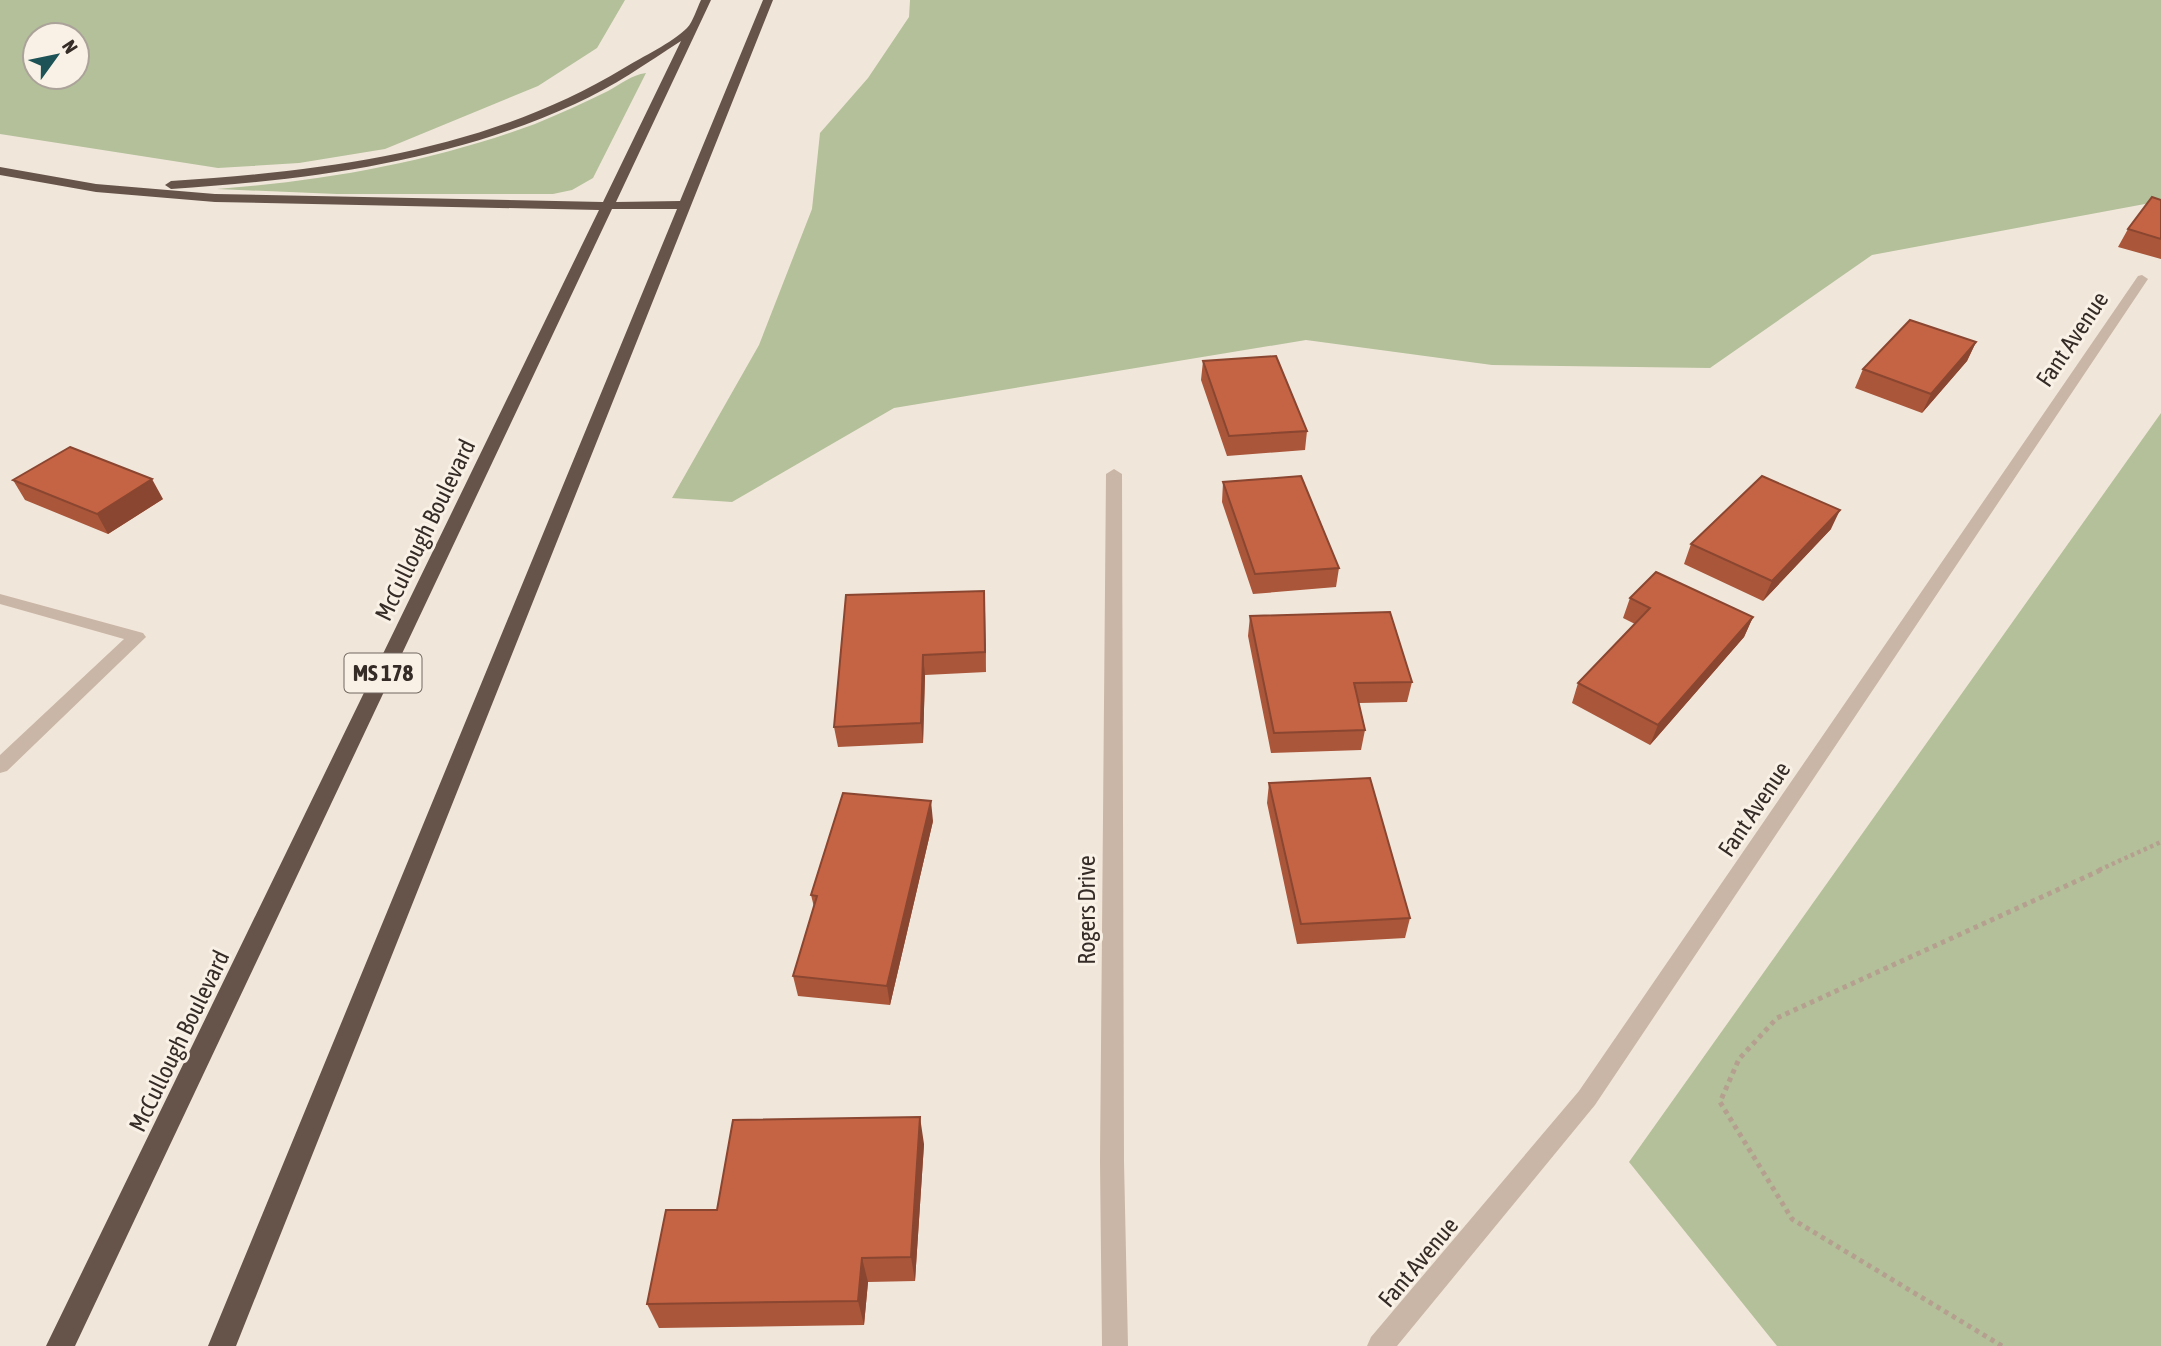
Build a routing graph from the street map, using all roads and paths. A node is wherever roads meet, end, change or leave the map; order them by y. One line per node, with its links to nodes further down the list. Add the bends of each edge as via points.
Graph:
1 (706, 0): 3 (highway, McCullough Boulevard / MS 178)
2 (768, 0): 6 (highway)
3 (692, 29): 5 (highway, via 571,102 464,141 380,161 277,177); 7 (highway, McCullough Boulevard / MS 178)
4 (0, 171): 5 (highway)
5 (96, 188): 7 (highway, via 272,201)
6 (684, 205): 7 (highway); 14 (highway)
7 (608, 206): 13 (highway, McCullough Boulevard / MS 178)
8 (2142, 279): 16 (street, Fant Avenue, via 1587,1098)
9 (1114, 474): 15 (street, Rogers Drive)
10 (0, 599): 11 (street, via 137,637)
11 (0, 766)
12 (2161, 842): 17 (path, via 1777,1018 1739,1059 1720,1102 1792,1219)
13 (60, 1346)
14 (222, 1346)
15 (1115, 1346)
16 (1380, 1346)
17 (2002, 1346)

